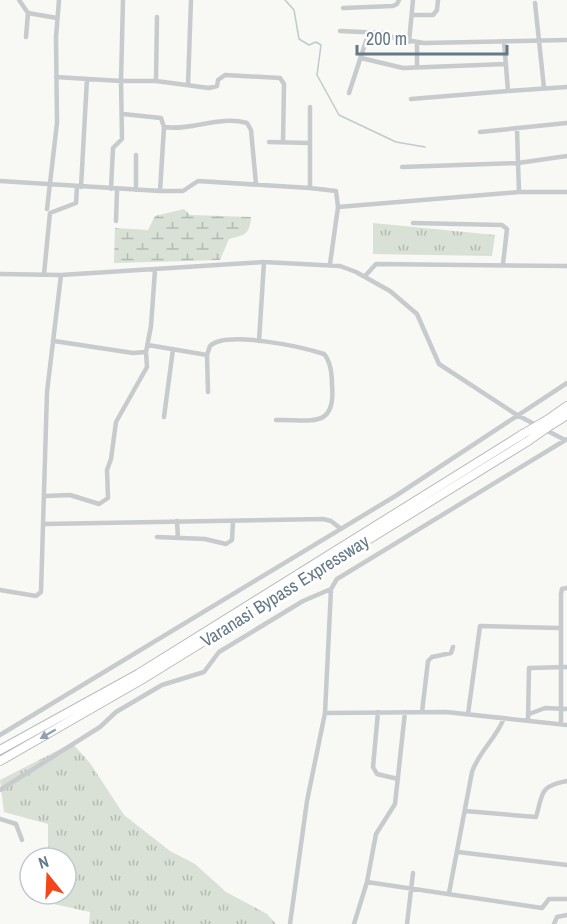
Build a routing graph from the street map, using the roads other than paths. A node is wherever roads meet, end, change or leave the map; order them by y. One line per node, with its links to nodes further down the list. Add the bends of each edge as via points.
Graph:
1 (19, 0): 10 (street)
2 (123, 0): 27 (street)
3 (190, 0): 29 (street)
4 (399, 0): 9 (street, via 393,6)
5 (413, 0): 11 (street)
6 (438, 0): 11 (street, via 435,14)
7 (60, 2): 13 (street)
8 (535, 3): 19 (street)
9 (343, 8)
10 (28, 14): 13 (street); 16 (street)
11 (412, 15): 20 (street)
12 (157, 17): 28 (street)
13 (57, 18): 25 (street)
14 (340, 31): 15 (street)
15 (369, 32): 20 (street); 22 (street)
16 (26, 37)
17 (567, 40): 19 (street)
18 (504, 41): 19 (street); 21 (street); 23 (street)
19 (539, 41): 31 (street)
20 (410, 42): 21 (street)
21 (417, 42): 24 (street)
22 (361, 58): 24 (street, via 392,67); 33 (street)
23 (506, 63): 24 (street); 32 (street)
24 (417, 67)
25 (57, 77): 26 (street); 50 (street)
26 (87, 79): 27 (street); 51 (street)
27 (121, 81): 28 (street); 36 (street)
28 (156, 81): 29 (street)
29 (188, 86): 42 (street, via 214,88 225,75 280,78 284,84)
30 (567, 87): 31 (street)
31 (544, 88): 32 (street)
32 (508, 91): 34 (street)
33 (349, 93)
34 (411, 99)
35 (310, 107): 43 (street)
36 (123, 114): 38 (street, via 161,118); 53 (street, via 122,139 113,148)
37 (567, 123): 39 (street)
38 (164, 127): 49 (street, via 230,120 247,123); 55 (street)
39 (517, 128): 40 (street); 46 (street)
40 (480, 132)
41 (269, 142): 42 (street)
42 (283, 142): 43 (street)
43 (310, 143): 52 (street)
44 (136, 155): 54 (street)
45 (567, 156): 46 (street)
46 (518, 163): 47 (street); 56 (street)
47 (402, 167)
48 (0, 182): 50 (street)
49 (256, 184): 52 (street); 55 (street, via 198,181 183,191)
50 (51, 185): 51 (street); 59 (street)
51 (79, 187): 53 (street); 68 (street, via 76,203 50,213)
52 (310, 188): 58 (street, via 336,191)
53 (114, 189): 54 (street); 60 (street)
54 (136, 190): 55 (street)
55 (160, 191)
56 (519, 192): 57 (street); 58 (street)
57 (567, 192)
58 (338, 207): 63 (street)
59 (47, 209)
60 (116, 221)
61 (413, 223): 64 (street, via 502,225 507,229)
62 (264, 262): 63 (street); 66 (street); 72 (street)
63 (330, 264): 70 (street)
64 (503, 264): 65 (street); 70 (street, via 376,264)
65 (567, 266)
66 (155, 270): 69 (street); 73 (street)
67 (0, 274): 68 (street)
68 (44, 274): 69 (street)
69 (61, 275): 71 (street)
70 (363, 276): 80 (street, via 390,291 417,314 439,364)
71 (54, 341): 75 (street); 87 (street, via 47,392)
72 (259, 341): 76 (street, via 218,341 210,346); 83 (street, via 324,354 331,372 334,402 327,416)
73 (148, 345): 74 (street); 75 (street)
74 (173, 349): 76 (street); 82 (street)
75 (146, 352): 87 (street, via 147,367 116,422 107,470 108,498 99,504 70,495)
76 (207, 355): 78 (street)
77 (567, 383): 80 (street)
78 (208, 392)
79 (567, 406): 84 (highway, Varanasi Bypass Expressway)
80 (517, 415): 86 (street); 91 (street)
81 (567, 415): 84 (highway, Varanasi Bypass Expressway)
82 (164, 417)
83 (276, 420)
84 (549, 422): 85 (highway, Varanasi Bypass Expressway, bridge)
85 (525, 437): 113 (highway, Varanasi Bypass Expressway, via 138,674); 114 (highway, Varanasi Bypass Expressway, one-way to 114, via 141,680)
86 (566, 440): 95 (street, via 337,579)
87 (45, 496): 90 (street)
88 (177, 521): 89 (street); 90 (street); 93 (street)
89 (233, 522): 91 (street, via 323,519); 93 (street, via 232,540 226,544)
90 (44, 524): 96 (street, via 40,595)
91 (341, 529): 112 (street)
92 (157, 537): 93 (street)
93 (178, 538)
94 (567, 588): 97 (street, via 561,594)
95 (331, 589): 106 (street); 117 (street, via 303,601 219,652 204,672 173,680 116,712 100,727)
96 (0, 590)
97 (560, 628): 99 (street); 107 (street, via 480,626)
98 (453, 647): 105 (street, via 451,653 428,661)
99 (560, 666): 100 (street); 101 (street); 108 (street, via 529,668)
100 (567, 667)
101 (561, 709): 102 (street); 108 (street, via 544,708); 111 (street)
102 (567, 709)
103 (378, 712): 104 (street); 106 (street); 115 (street, via 373,767 377,774)
104 (405, 712): 105 (street); 115 (street)
105 (422, 712): 107 (street)
106 (325, 713): 129 (street, via 307,801)
107 (468, 714): 109 (street)
108 (529, 714): 110 (street)
109 (504, 718): 110 (street); 118 (street, via 493,741 476,762)
110 (528, 721): 111 (street)
111 (564, 725)
112 (0, 735)
113 (0, 750)
114 (0, 761)
115 (398, 778): 124 (street, via 393,809 376,834)
116 (567, 781): 118 (street, via 554,784 541,794 536,817)
117 (0, 790)
118 (465, 811): 121 (street)
119 (0, 819): 120 (street, via 16,824)
120 (22, 840)
121 (458, 852): 122 (street); 126 (street)
122 (567, 865)
123 (413, 873): 125 (street)
124 (367, 882): 125 (street); 130 (street)
125 (411, 887): 126 (street); 131 (street)
126 (450, 892): 127 (street, via 542,908 549,899)
127 (567, 899)
128 (567, 915): 132 (street, via 557,917)
129 (290, 924)
130 (354, 924)
131 (407, 924)
132 (554, 924)

